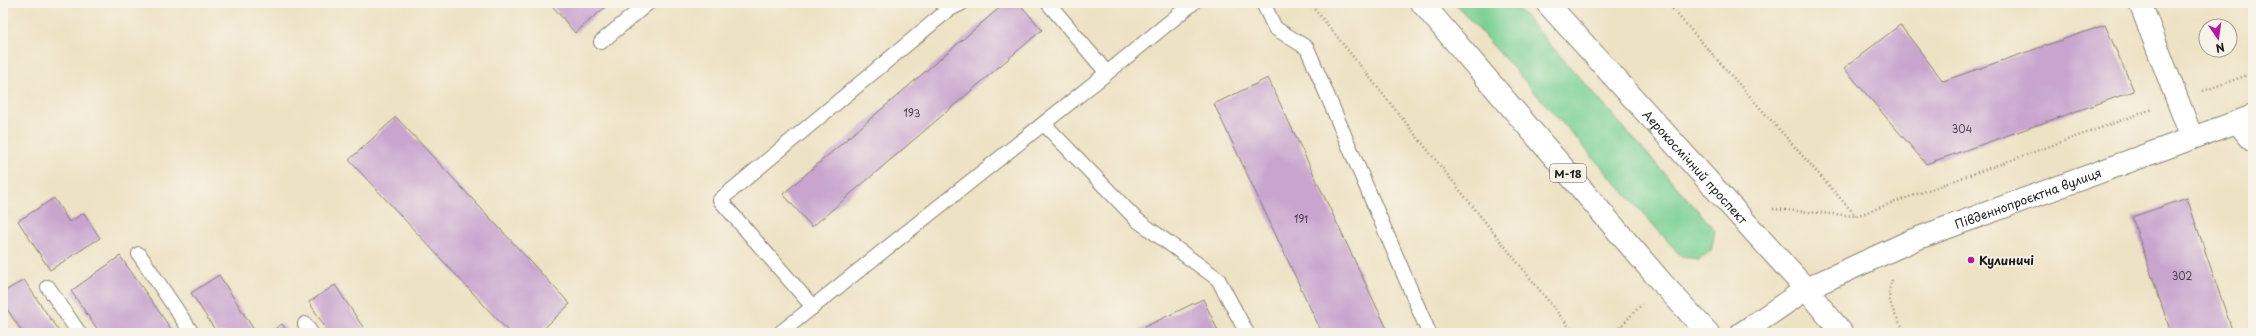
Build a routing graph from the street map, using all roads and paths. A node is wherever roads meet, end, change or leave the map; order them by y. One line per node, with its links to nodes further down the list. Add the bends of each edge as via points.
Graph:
1 (648, 3): 12 (lane)
2 (962, 3): 11 (lane)
3 (1048, 3): 13 (lane)
4 (1193, 3): 13 (lane)
5 (1263, 3): 33 (lane, via 1275,28 1307,48)
6 (1310, 3): 34 (path)
7 (1422, 3): 37 (main road, М-18)
8 (1547, 3): 25 (main road, Аерокосмічний проспект)
9 (1667, 3): 21 (path)
10 (2140, 3): 15 (main road)
11 (945, 6): 27 (lane, via 720,200)
12 (601, 42)
13 (1107, 73): 17 (lane)
14 (2253, 73): 15 (path)
15 (2177, 101): 18 (main road); 21 (path)
16 (2245, 119): 18 (main road, Південнопроєктна вулиця); 19 (main road)
17 (1044, 124): 27 (lane); 32 (lane, via 1137,220 1218,279)
18 (2192, 138): 25 (main road, Південнопроєктна вулиця, via 1913,240)
19 (2253, 140)
20 (1773, 209): 21 (path)
21 (1856, 216)
22 (139, 254): 30 (lane)
23 (1893, 278): 40 (path, via 1888,289 1891,305 1897,320)
24 (48, 287): 29 (lane)
25 (1806, 289): 38 (main road, Південнопроєктна вулиця); 39 (main road, Аерокосмічний проспект)
26 (1642, 304): 28 (path)
27 (813, 307): 31 (lane)
28 (1621, 326): 35 (path); 36 (path)
29 (79, 333)
30 (192, 333)
31 (780, 333)
32 (1247, 333)
33 (1429, 333)
34 (1574, 333)
35 (1610, 333)
36 (1626, 333)
37 (1708, 333)
38 (1742, 333)
39 (1842, 333)
40 (1907, 333)

